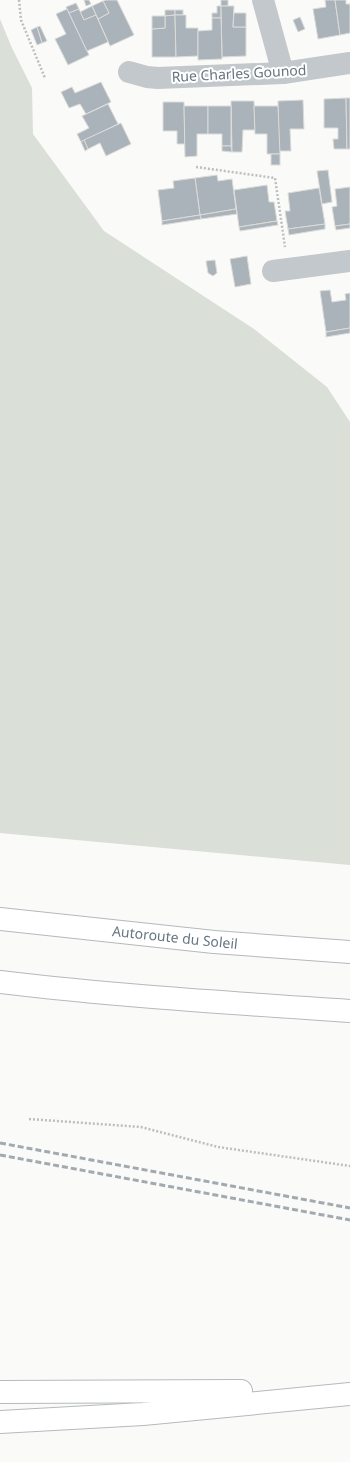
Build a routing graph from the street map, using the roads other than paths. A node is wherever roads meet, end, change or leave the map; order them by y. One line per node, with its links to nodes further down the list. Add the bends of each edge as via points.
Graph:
1 (263, 0): 4 (street)
2 (350, 63): 4 (street, Rue Charles Gounod)
3 (129, 72): 4 (street, Rue Charles Gounod, via 158,78)
4 (283, 72)
5 (350, 261): 6 (street)
6 (280, 270)
7 (0, 919): 8 (main road, Autoroute du Soleil, via 214,942)
8 (350, 952)
9 (0, 982): 10 (main road)
10 (350, 1011)
11 (0, 1392): 12 (main road)
12 (350, 1392): 14 (main road)
13 (0, 1412): 14 (main road)
14 (143, 1414): 15 (main road)
15 (0, 1422)

